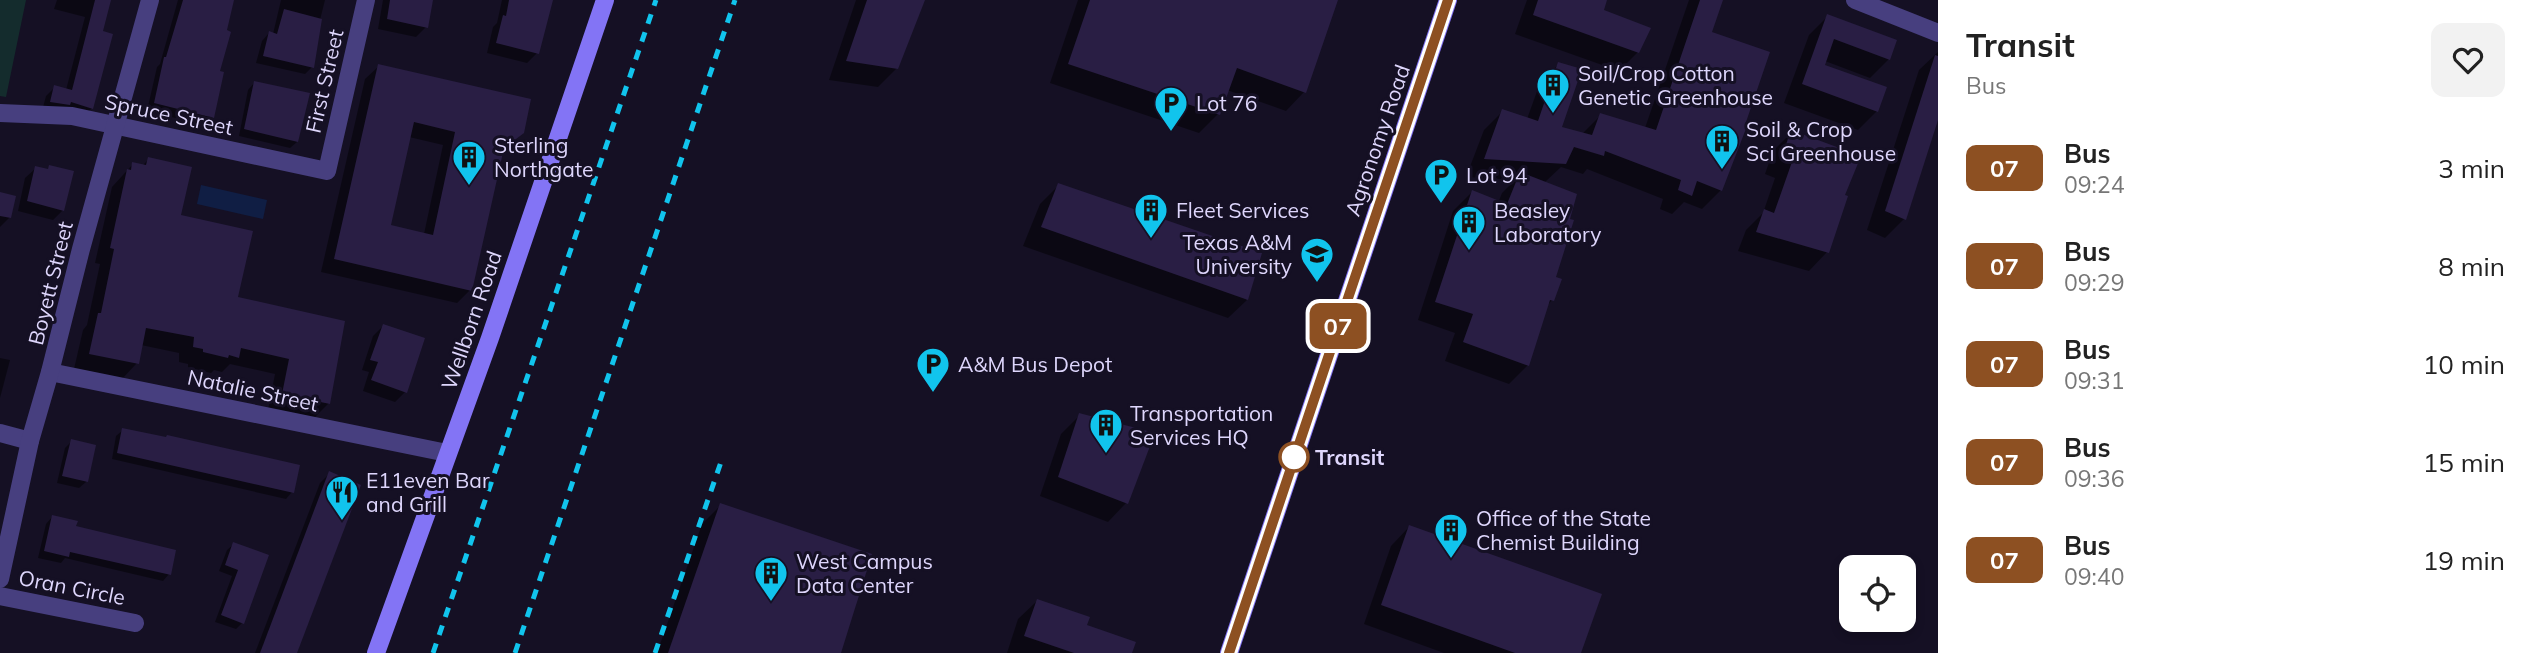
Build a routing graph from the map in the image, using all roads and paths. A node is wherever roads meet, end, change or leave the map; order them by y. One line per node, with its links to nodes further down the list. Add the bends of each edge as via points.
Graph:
1 (150, 0): 8 (street, Boyett Street)
2 (366, 0): 9 (street, First Street)
3 (605, 0): 13 (main road, Wellborn Road)
4 (1448, 0): 18 (main road, Agronomy Road)
5 (1856, 0): 6 (street)
6 (1938, 33)
7 (0, 113): 8 (street, Spruce Street)
8 (116, 125): 9 (street, Spruce Street); 10 (street, Boyett Street)
9 (327, 171)
10 (50, 372): 12 (street, Boyett Street); 13 (street, Natalie Street)
11 (0, 433): 12 (street)
12 (30, 441): 14 (street, Boyett Street)
13 (447, 453): 17 (main road, Wellborn Road)
14 (0, 579)
15 (0, 596): 16 (street, Oran Circle)
16 (135, 623)
17 (376, 653)
18 (1229, 653)

